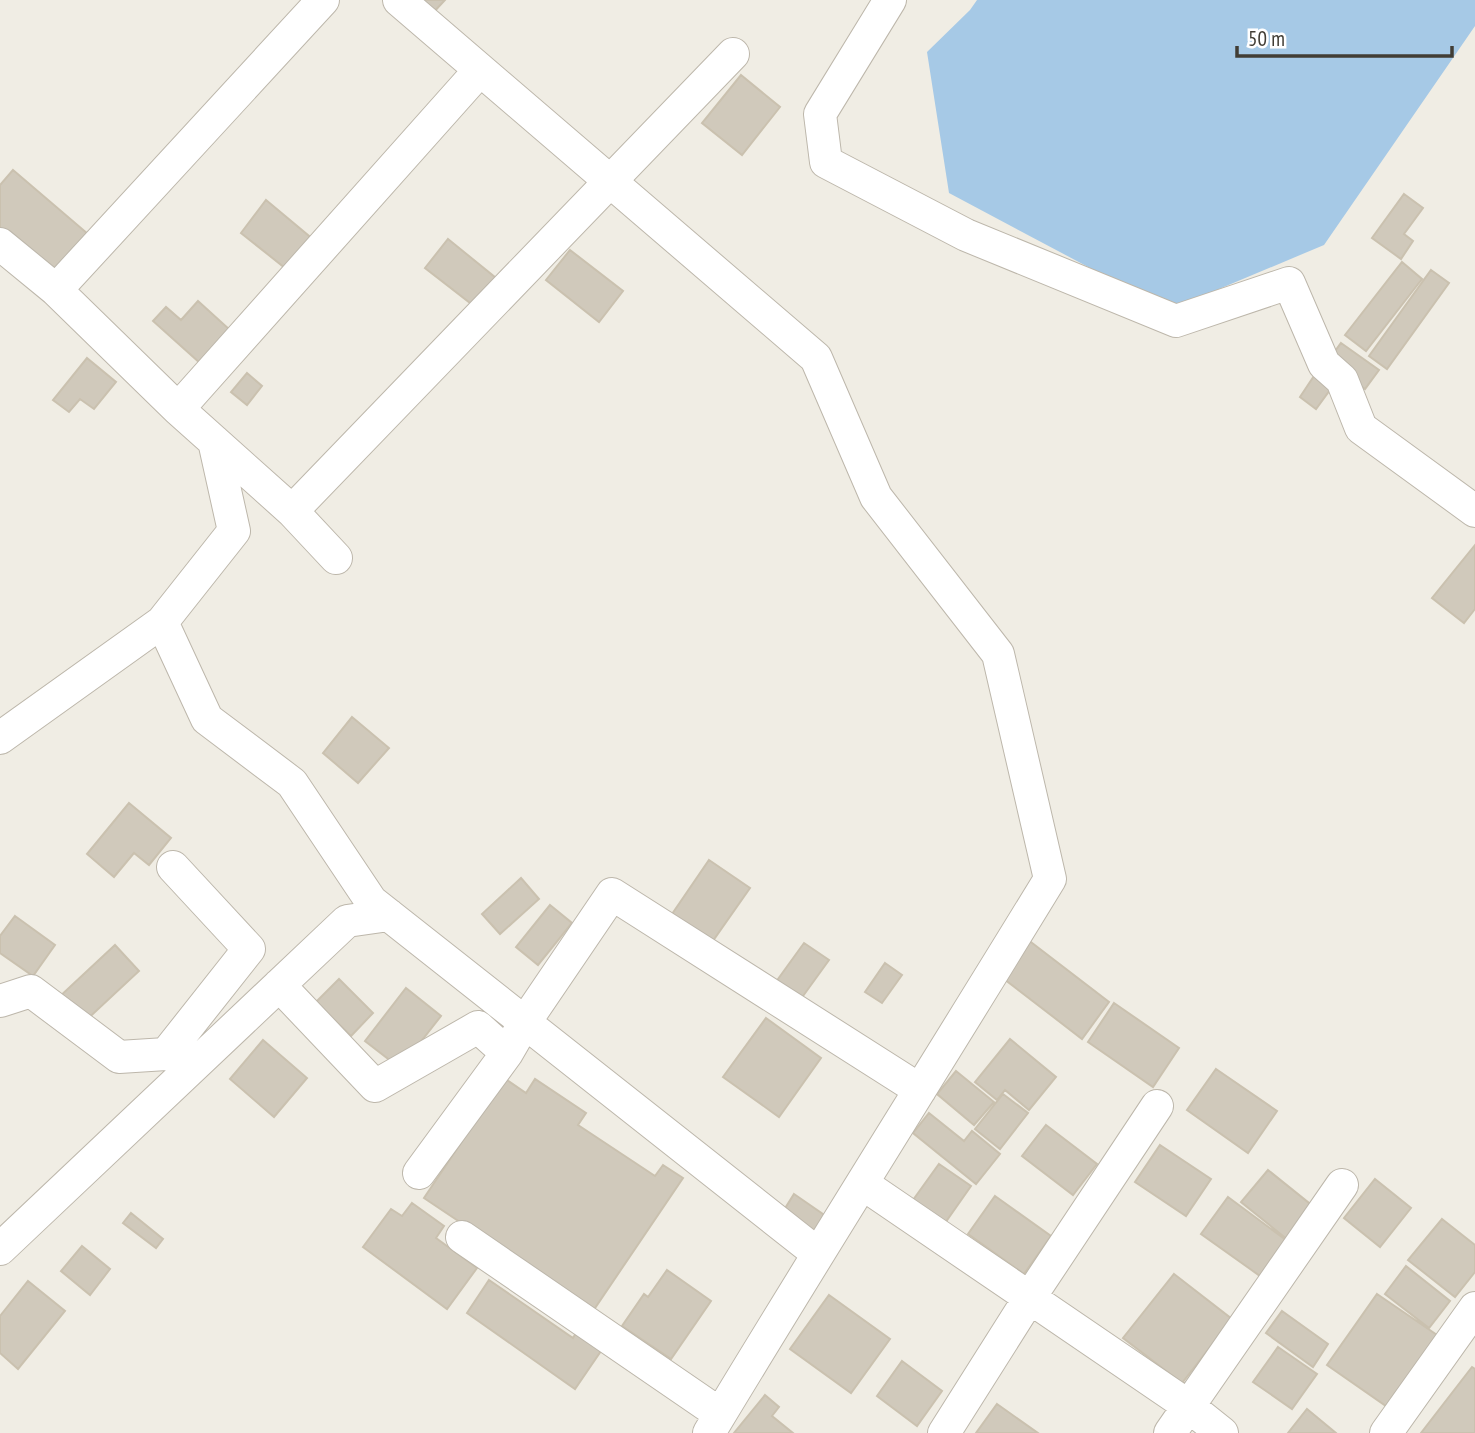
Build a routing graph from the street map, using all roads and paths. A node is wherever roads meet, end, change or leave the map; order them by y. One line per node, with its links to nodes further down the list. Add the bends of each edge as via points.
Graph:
1 (323, 0): 8 (street)
2 (399, 0): 5 (street)
3 (890, 0): 12 (street, via 820,114 826,162 966,234 1176,321 1289,283 1324,364 1342,380 1362,428)
4 (733, 54): 6 (street)
5 (480, 71): 6 (street); 9 (street)
6 (611, 181): 11 (street); 22 (street, via 816,358 876,497 998,654 1050,879)
7 (0, 244): 8 (street)
8 (56, 290): 9 (street)
9 (178, 409): 10 (street)
10 (214, 441): 11 (street); 14 (street, via 234,531)
11 (292, 510): 13 (street)
12 (1475, 511)
13 (336, 558)
14 (162, 622): 15 (street); 17 (street, via 207,719 292,783 371,901)
15 (0, 738)
16 (173, 867): 19 (street, via 248,949 166,1054 119,1057 31,991)
17 (389, 915): 18 (street, via 347,921); 20 (street)
18 (279, 985): 21 (street, via 375,1086 478,1027); 28 (street)
19 (0, 1001)
20 (525, 1022): 21 (street); 22 (street, via 612,894); 29 (street)
21 (507, 1053): 24 (street)
22 (920, 1090): 25 (street)
23 (1157, 1106): 30 (street)
24 (419, 1173)
25 (863, 1184): 29 (street); 30 (street)
26 (1342, 1185): 32 (street)
27 (462, 1237): 33 (street)
28 (4, 1238)
29 (817, 1253): 33 (street)
30 (1030, 1297): 32 (street); 34 (street)
31 (1475, 1308): 37 (street)
32 (1188, 1405): 35 (street); 36 (street)
33 (715, 1424)
34 (944, 1433)
35 (1170, 1433)
36 (1222, 1433)
37 (1386, 1433)

